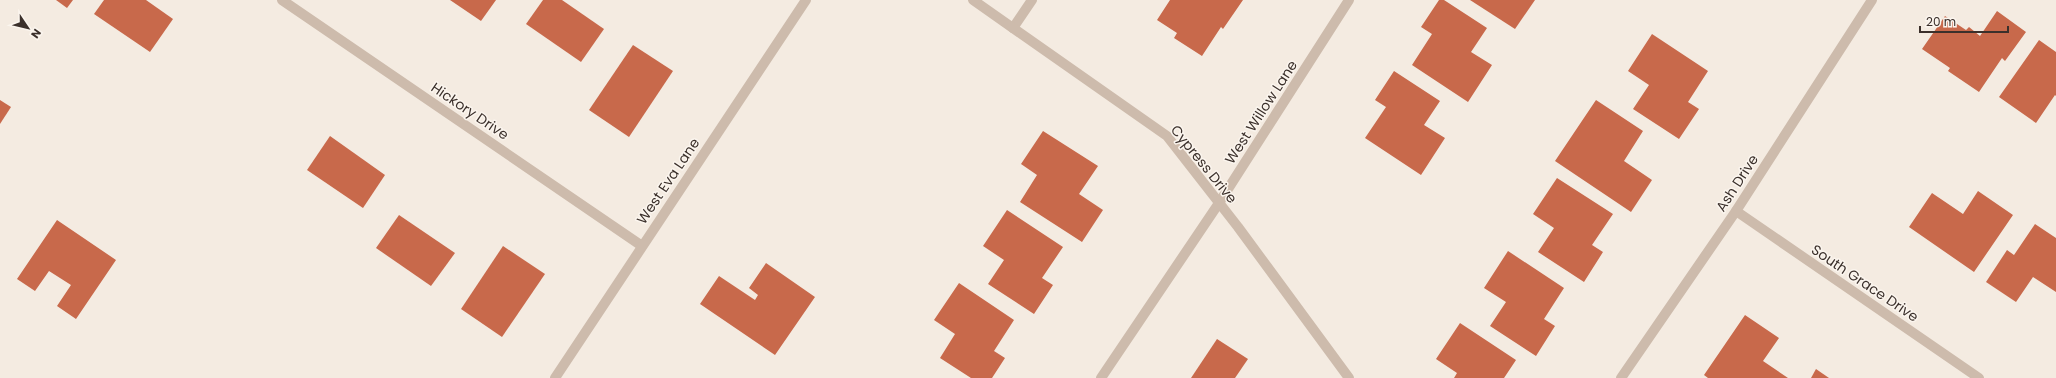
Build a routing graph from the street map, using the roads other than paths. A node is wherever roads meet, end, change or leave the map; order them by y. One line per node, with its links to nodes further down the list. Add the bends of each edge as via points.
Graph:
1 (282, 0): 10 (street, Hickory Drive)
2 (806, 0): 10 (street, West Eva Lane)
3 (973, 0): 7 (street, Cypress Drive)
4 (1032, 0): 7 (street)
5 (1349, 0): 8 (street, West Willow Lane)
6 (1872, 0): 9 (street, Ash Drive)
7 (1013, 28): 8 (street, Cypress Drive, via 1167,136)
8 (1219, 203): 12 (street, West Willow Lane); 13 (street, Cypress Drive)
9 (1736, 211): 14 (street, Ash Drive); 15 (street, South Grace Drive)
10 (642, 246): 11 (street, West Eva Lane)
11 (555, 378)
12 (1101, 378)
13 (1349, 378)
14 (1621, 378)
15 (1979, 378)

